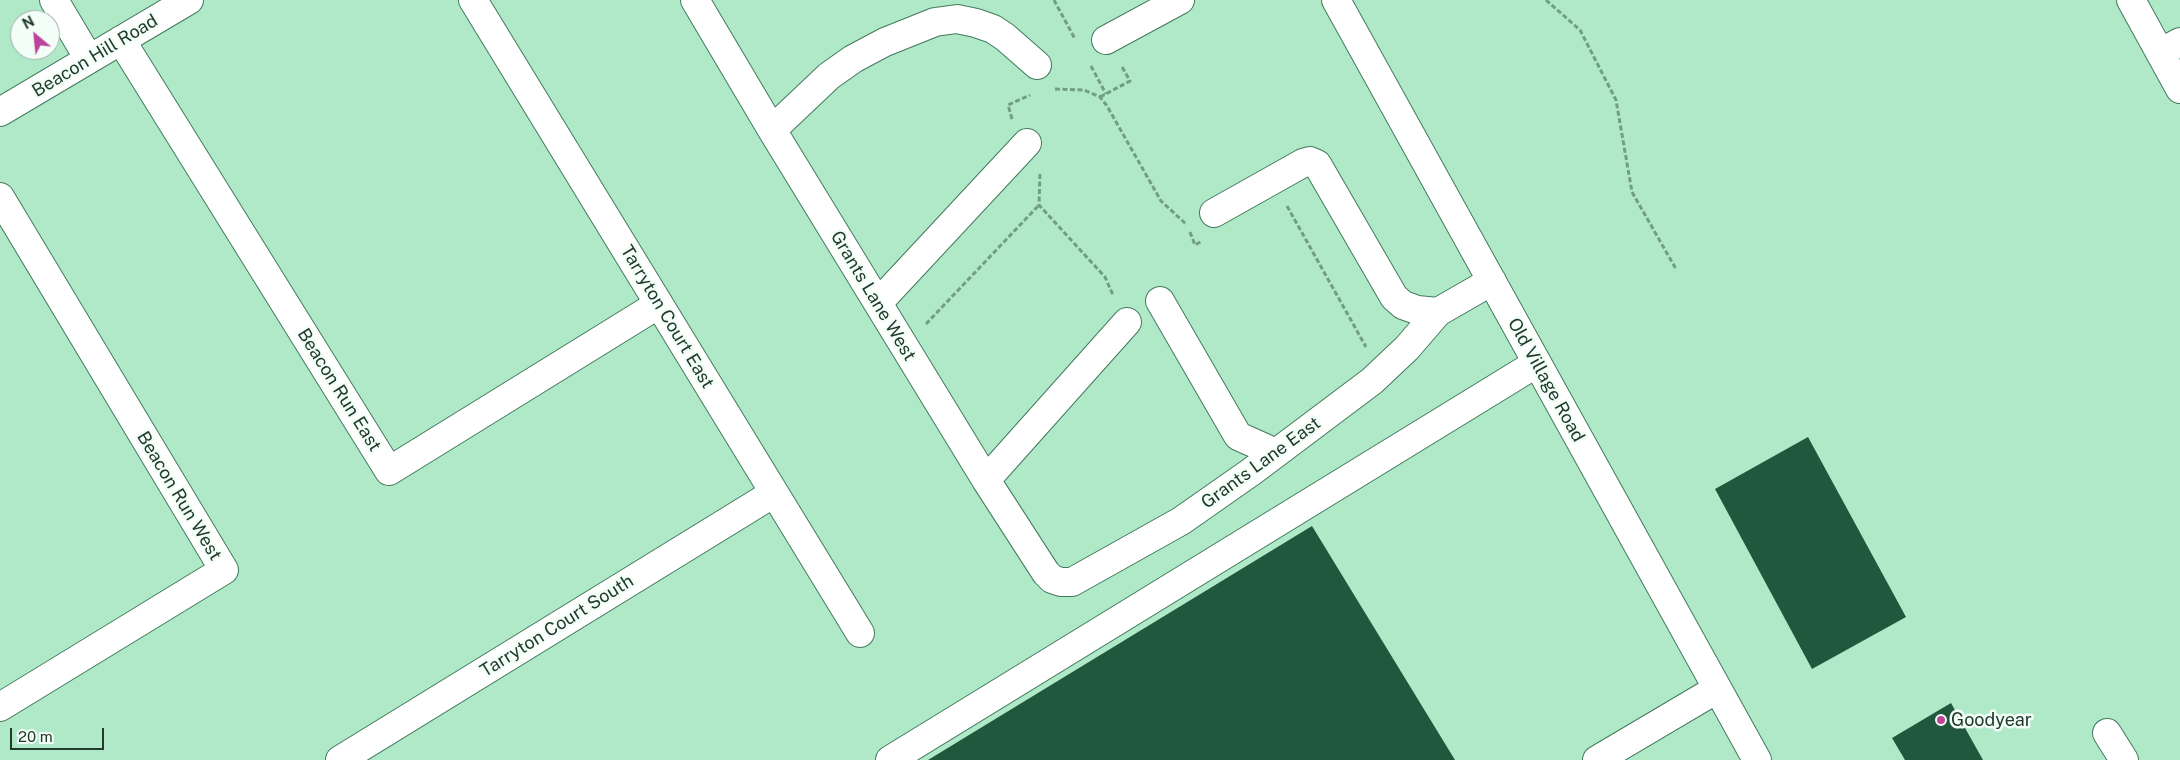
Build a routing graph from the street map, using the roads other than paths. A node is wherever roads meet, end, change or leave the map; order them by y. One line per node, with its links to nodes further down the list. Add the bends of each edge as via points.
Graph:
1 (54, 0): 11 (street)
2 (189, 0): 8 (street, Beacon Hill Road)
3 (473, 0): 22 (street, Tarryton Court East)
4 (695, 0): 15 (street, Grants Lane West)
5 (1180, 0): 9 (street)
6 (1336, 0): 19 (street, Old Village Road)
7 (2131, 0): 10 (street)
8 (121, 40): 11 (street, Beacon Hill Road); 22 (street, Beacon Run East, via 389,471)
9 (1106, 40)
10 (2170, 48): 13 (street)
11 (89, 59): 14 (street, Beacon Hill Road)
12 (1038, 65): 15 (street, via 993,30 957,19 936,22 884,42 853,59 821,83)
13 (2180, 89)
14 (0, 112)
15 (772, 130): 21 (street, Grants Lane West)
16 (1027, 143): 21 (street)
17 (0, 197): 32 (street, Beacon Run West, via 224,570)
18 (1214, 213): 23 (street, via 1303,163 1317,164 1394,296 1403,305)
19 (1492, 282): 23 (street, Grants Lane East); 25 (street, Old Village Road)
20 (1160, 301): 26 (street, via 1238,436)
21 (878, 303): 27 (street, Grants Lane West)
22 (659, 304): 28 (street, Tarryton Court East)
23 (1438, 312): 26 (street, Grants Lane East, via 1382,373)
24 (1127, 322): 27 (street)
25 (1537, 363): 31 (street, Old Village Road); 35 (street)
26 (1276, 453): 29 (street, Grants Lane East, via 1181,521 1072,582)
27 (986, 480): 29 (street, Grants Lane West, via 1046,573)
28 (774, 493): 30 (street, Tarryton Court East); 34 (street, Tarryton Court South)
29 (1061, 582)
30 (860, 633)
31 (1717, 688): 36 (street); 37 (street, Old Village Road)
32 (0, 707)
33 (2107, 733): 38 (street)
34 (340, 760)
35 (890, 760)
36 (1597, 760)
37 (1757, 760)
38 (2124, 760)

